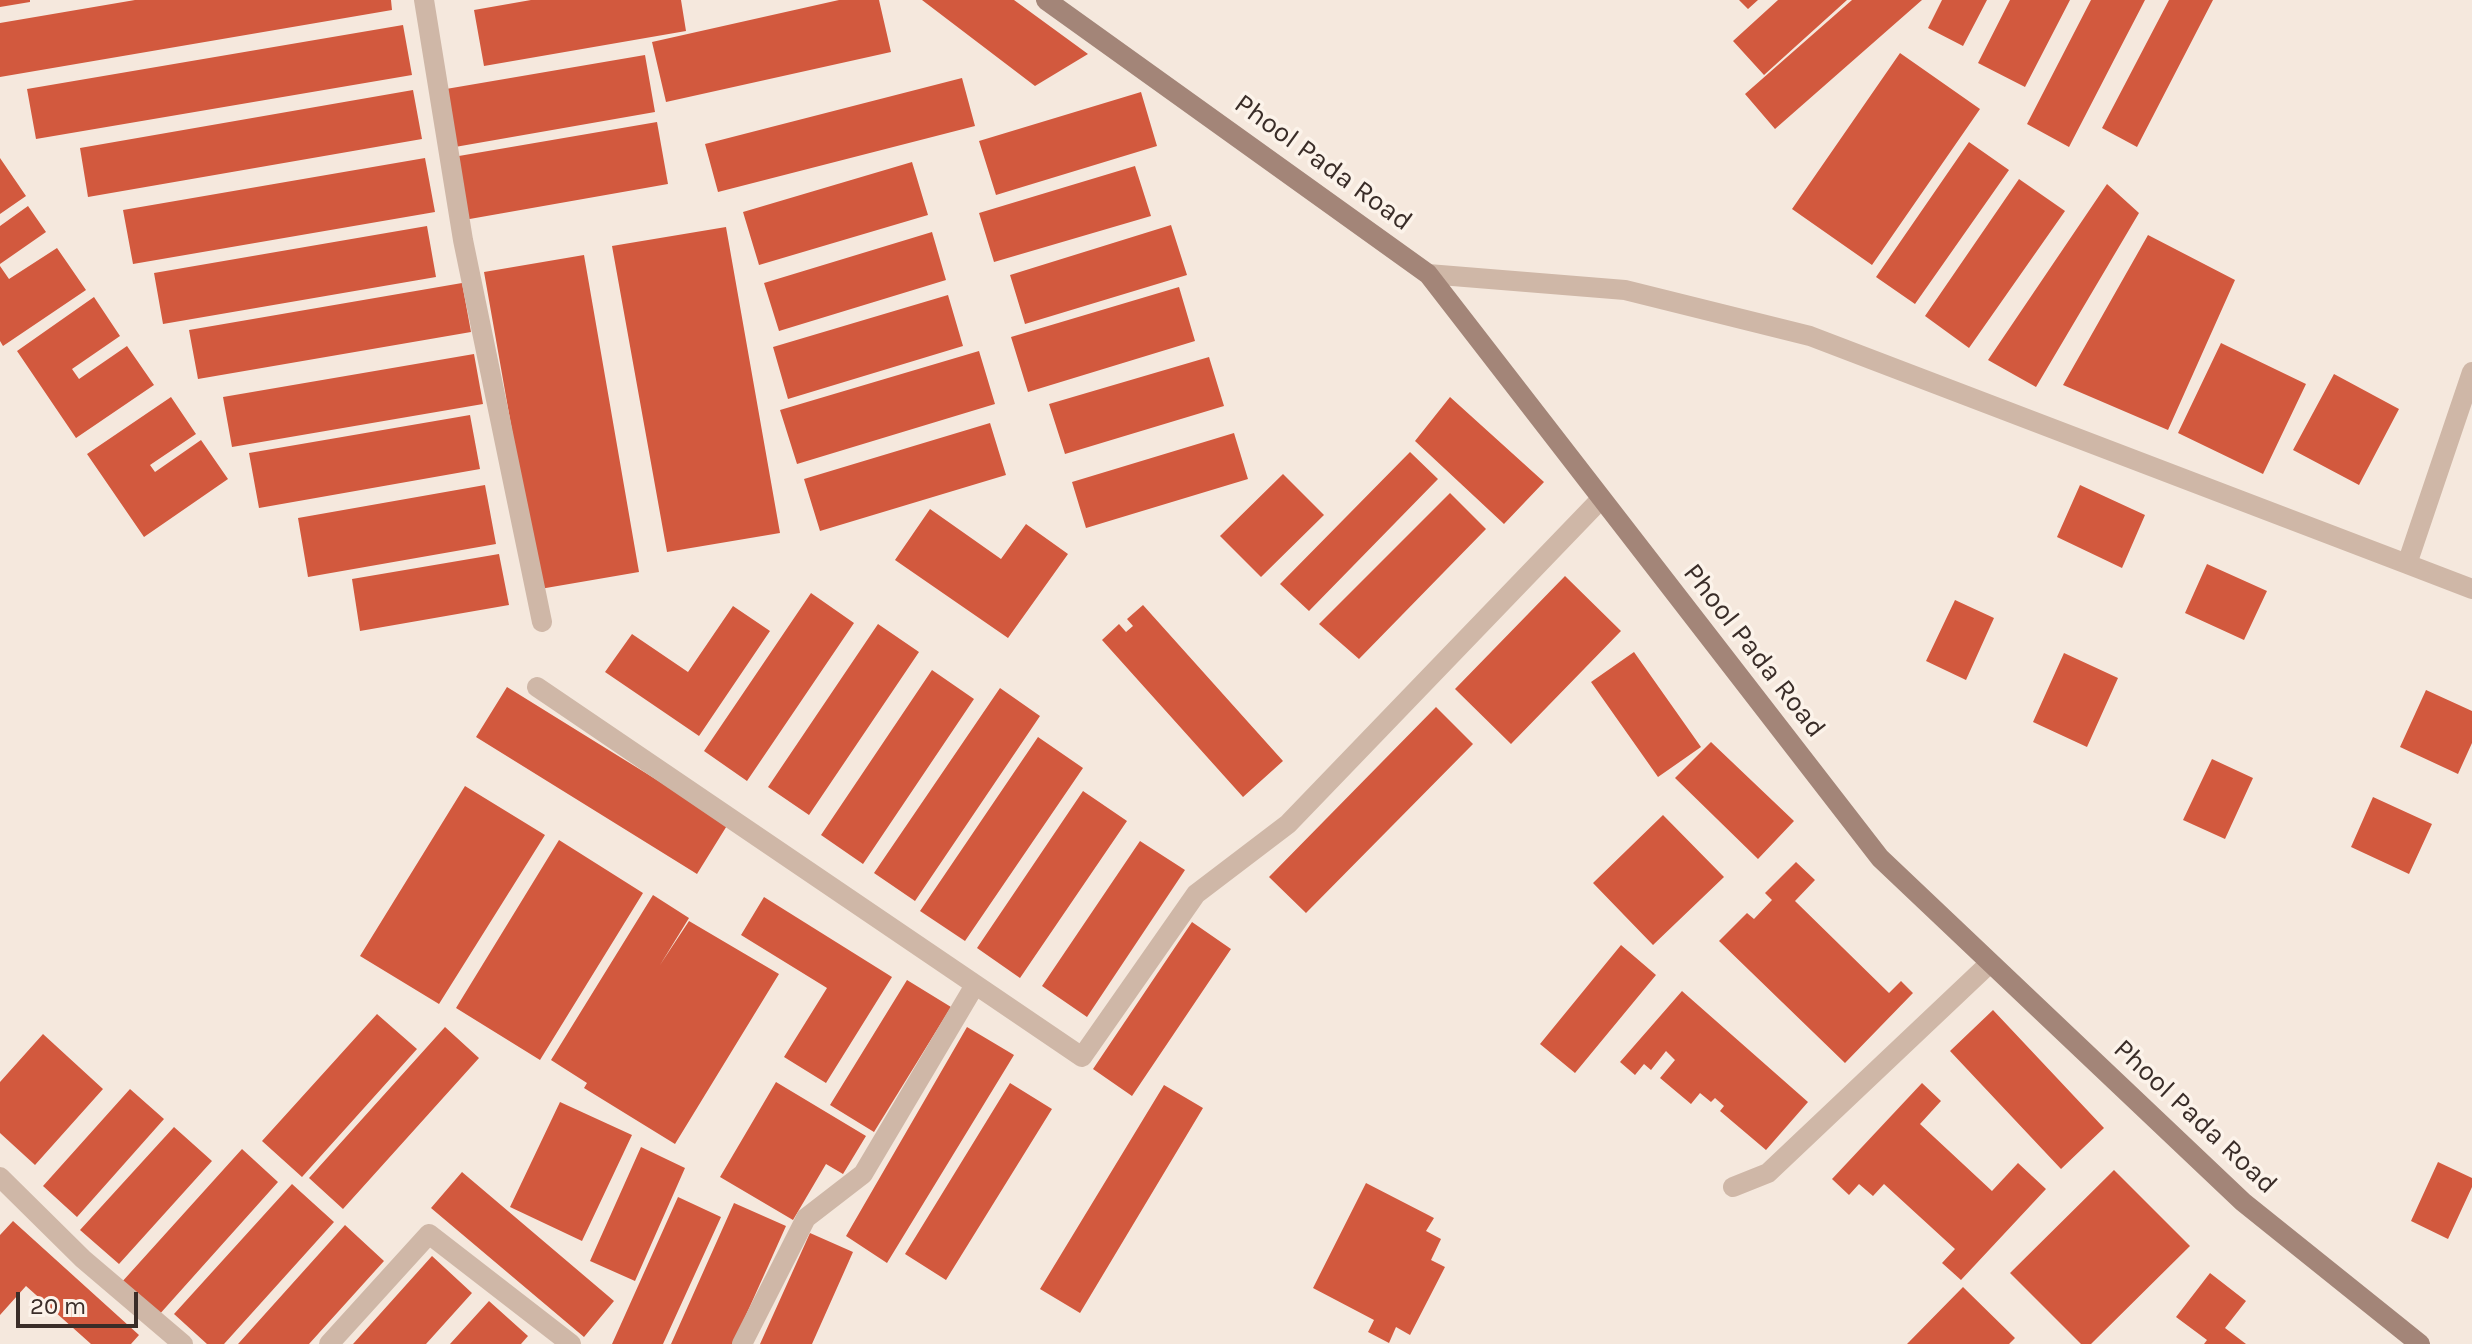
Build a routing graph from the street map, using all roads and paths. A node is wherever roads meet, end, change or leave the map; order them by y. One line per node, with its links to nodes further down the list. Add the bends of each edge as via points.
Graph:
1 (424, 0): 8 (street, via 463,240)
2 (1046, 0): 3 (street, Phool Pada Road)
3 (1428, 274): 5 (street, Phool Pada Road); 6 (street, via 1625,290 1810,336)
4 (2472, 372): 6 (street)
5 (1601, 499): 10 (street, Phool Pada Road, via 1880,858); 11 (street, via 1288,824 1196,894 1082,1057)
6 (2407, 564): 7 (street)
7 (2472, 589)
8 (542, 622)
9 (537, 687): 11 (street)
10 (1990, 963): 13 (street, via 1768,1173); 18 (street, Phool Pada Road, via 2243,1202)
11 (975, 985): 17 (street, via 863,1174 806,1218)
12 (0, 1177): 14 (street, via 83,1259)
13 (1733, 1187)
14 (183, 1344)
15 (329, 1344): 16 (street, via 429,1234)
16 (571, 1344)
17 (742, 1344)
18 (2420, 1344)

